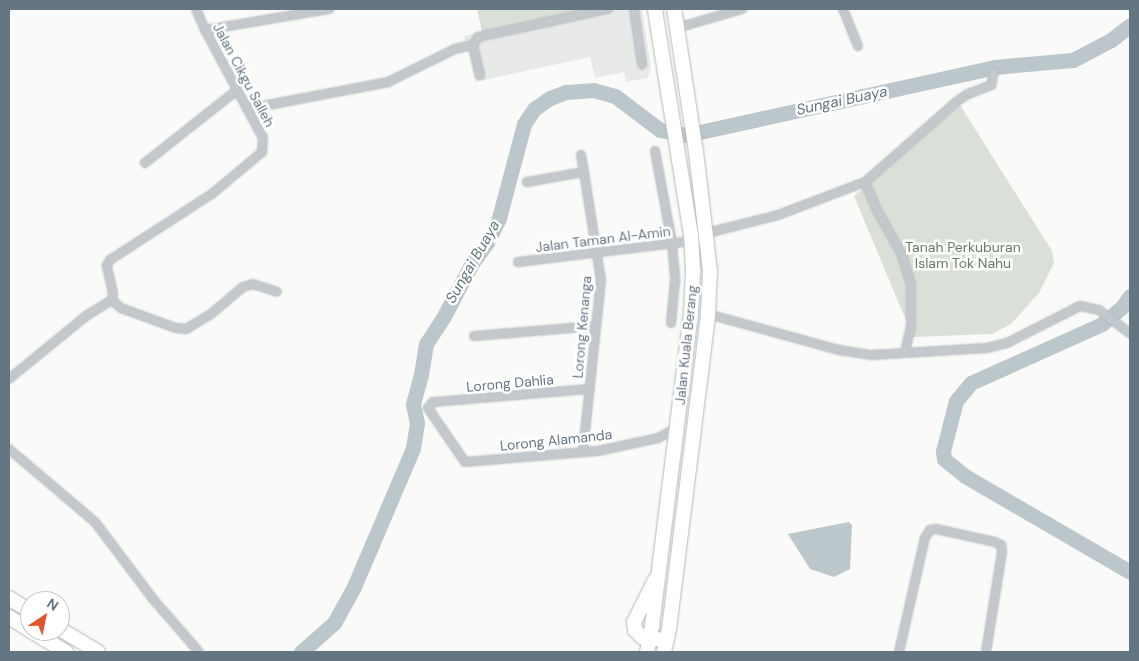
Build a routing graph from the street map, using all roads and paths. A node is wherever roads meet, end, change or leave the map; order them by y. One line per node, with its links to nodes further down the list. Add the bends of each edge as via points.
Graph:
1 (196, 9): 10 (street, Jalan Cikgu Salleh)
2 (329, 9): 10 (street)
3 (608, 9): 11 (street, via 478,37)
4 (634, 9): 13 (street)
5 (655, 9): 25 (highway, Jalan Kuala Berang)
6 (674, 9): 9 (highway, Jalan Kuala Berang)
7 (742, 9): 9 (street)
8 (843, 9): 12 (street)
9 (677, 28): 24 (highway, Jalan Kuala Berang)
10 (205, 30): 16 (street, Jalan Cikgu Salleh)
11 (473, 45): 15 (street); 17 (street, via 455,49 388,82)
12 (858, 46)
13 (642, 64)
14 (994, 72): 23 (street, via 991,85 956,102)
15 (480, 75)
16 (237, 90): 17 (street, Jalan Cikgu Salleh); 20 (street)
17 (247, 109): 30 (street, Jalan Cikgu Salleh, via 263,138 264,149 213,193 110,260 107,266)
18 (655, 151): 26 (street)
19 (581, 155): 21 (street, Lorong Kenanga)
20 (144, 162)
21 (584, 172): 22 (street); 27 (street, Lorong Kenanga)
22 (527, 182)
23 (865, 182): 24 (street, via 778,215); 36 (street, via 902,256 911,284 911,326)
24 (707, 233): 31 (highway, Jalan Kuala Berang, via 710,271)
25 (691, 241): 26 (street, Jalan Taman Al-Amin); 39 (highway, Jalan Kuala Berang, via 691,312)
26 (672, 243): 27 (street, Jalan Taman Al-Amin); 32 (street, via 676,280)
27 (598, 252): 28 (street, Jalan Taman Al-Amin); 33 (street, Lorong Kenanga, via 601,280)
28 (518, 262)
29 (277, 292): 30 (street, via 253,284 243,287 211,314 186,329 121,308)
30 (112, 300): 37 (street, via 86,316)
31 (708, 314): 36 (street, via 854,353); 47 (highway, Jalan Kuala Berang)
32 (671, 323)
33 (596, 326): 35 (street); 38 (street, Lorong Kenanga)
34 (1127, 329): 36 (street, via 1100,310 1080,306 1001,345)
35 (474, 336)
36 (905, 352)
37 (9, 379)
38 (589, 389): 41 (street, Lorong Kenanga); 42 (street, Lorong Dahlia, via 433,402 428,408)
39 (677, 428): 41 (street, Lorong Alamanda, via 658,438); 50 (highway, Jalan Kuala Berang)
40 (9, 449): 53 (street, via 95,522 153,599)
41 (583, 452): 42 (street, Lorong Alamanda)
42 (465, 462)
43 (9, 598): 44 (highway)
44 (20, 604)
45 (9, 617): 46 (highway)
46 (20, 624)
47 (669, 629): 50 (highway); 54 (highway, Jalan Kuala Berang)
48 (70, 635): 52 (highway)
49 (48, 641): 51 (highway)
50 (648, 646)
51 (66, 652)
52 (98, 652)
53 (199, 652)
54 (664, 652)
55 (899, 652): 56 (street, via 925,538 930,530 936,529 1001,546)
56 (986, 652)

